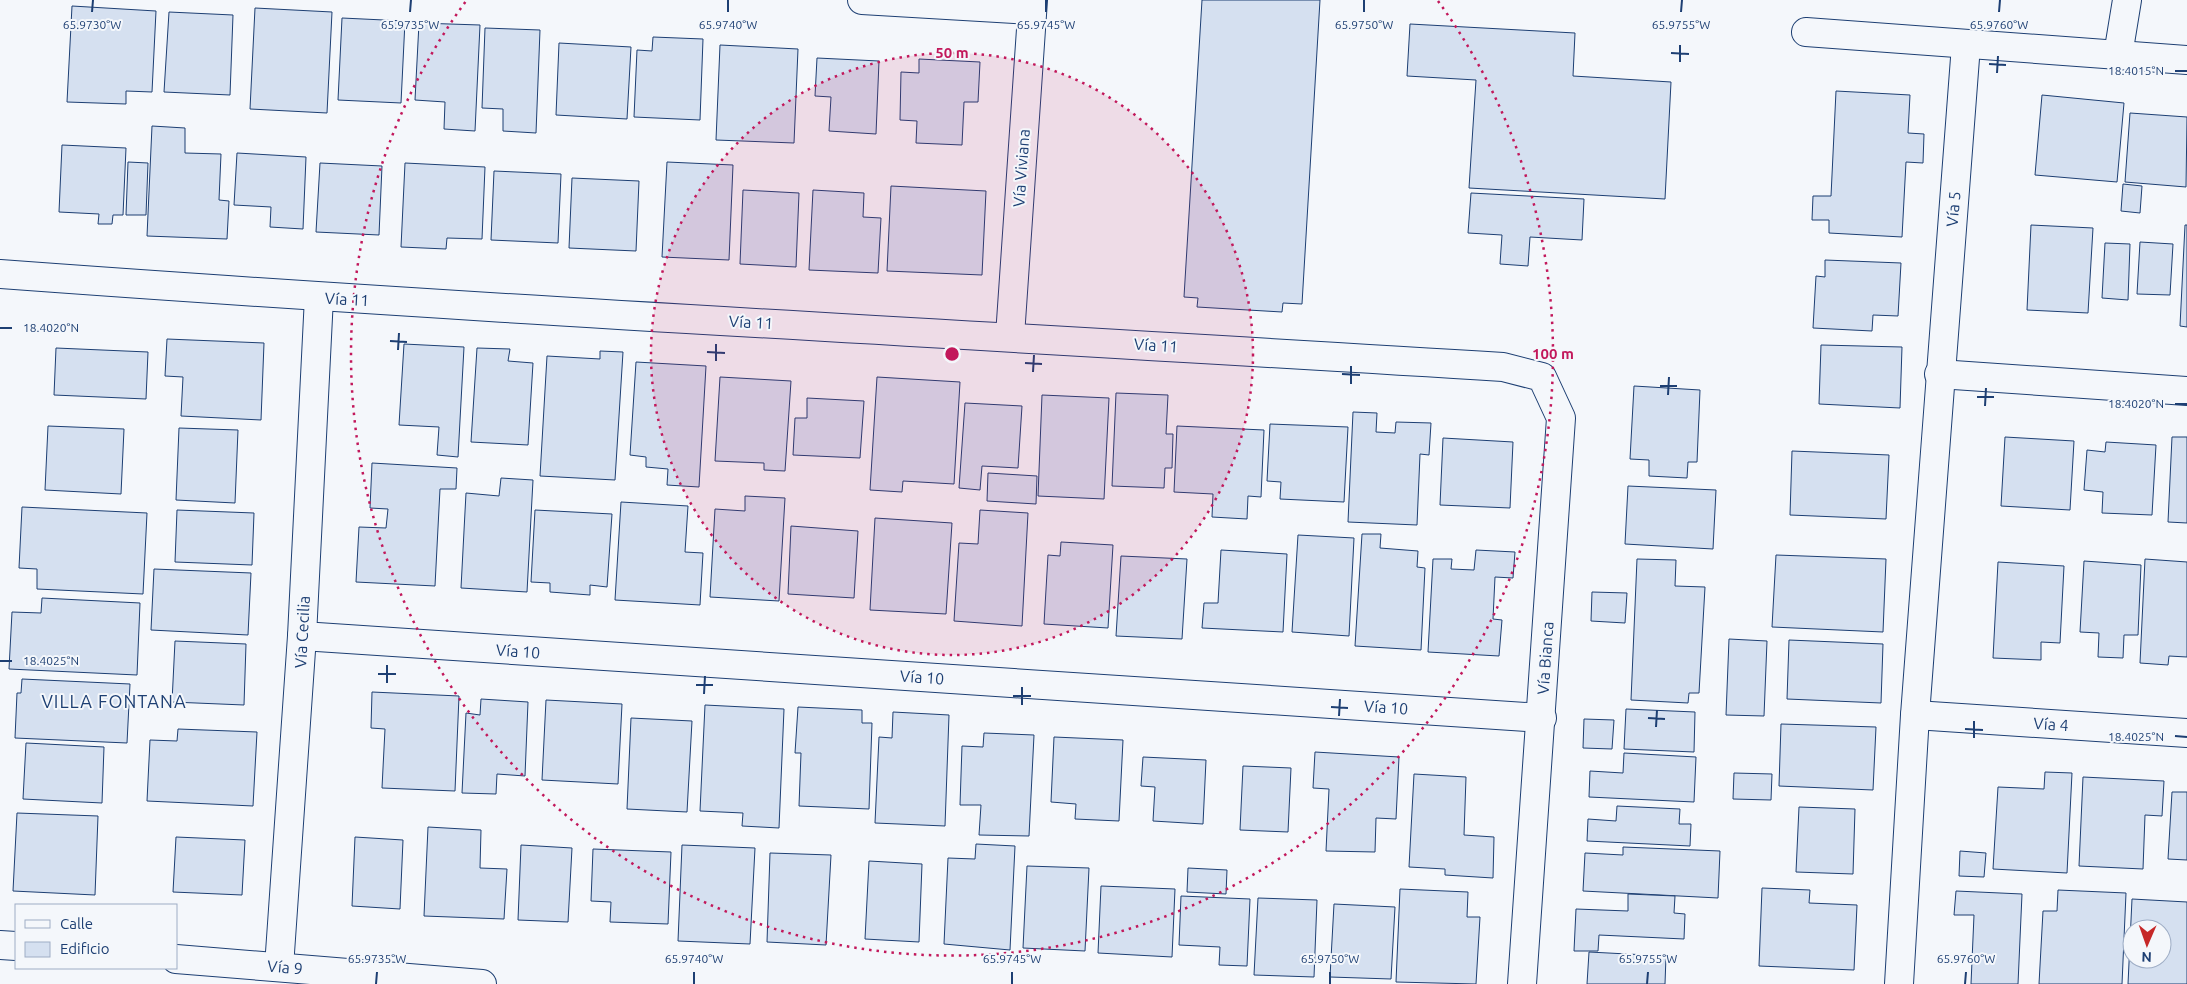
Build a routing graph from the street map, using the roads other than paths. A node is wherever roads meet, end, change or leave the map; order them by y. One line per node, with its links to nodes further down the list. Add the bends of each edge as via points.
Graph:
1 (862, 0): 3 (street)
2 (2126, 0): 6 (street)
3 (1032, 5): 10 (street, Vía Viviana)
4 (1806, 32): 5 (street)
5 (1966, 45): 6 (street); 12 (street, Vía 5)
6 (2118, 55): 7 (street)
7 (2187, 60)
8 (0, 274): 9 (street, Vía 11)
9 (319, 298): 10 (street, Vía 11); 14 (street, Vía Cecilia)
10 (1010, 336): 11 (street, Vía 11)
11 (1503, 367): 16 (street, Vía Bianca, via 1542,377 1561,418)
12 (1940, 374): 13 (street); 15 (street, Vía 5)
13 (2187, 390)
14 (302, 636): 16 (street, Vía 10); 21 (street, Vía Cecilia)
15 (1915, 715): 17 (street, Vía 4); 24 (street)
16 (1542, 718): 23 (street, Vía Bianca)
17 (2187, 733)
18 (0, 945): 19 (street)
19 (15, 946)
20 (178, 959): 21 (street, Vía 9)
21 (279, 966): 22 (street, Vía 9)
22 (482, 984)
23 (1522, 984)
24 (1899, 984)

